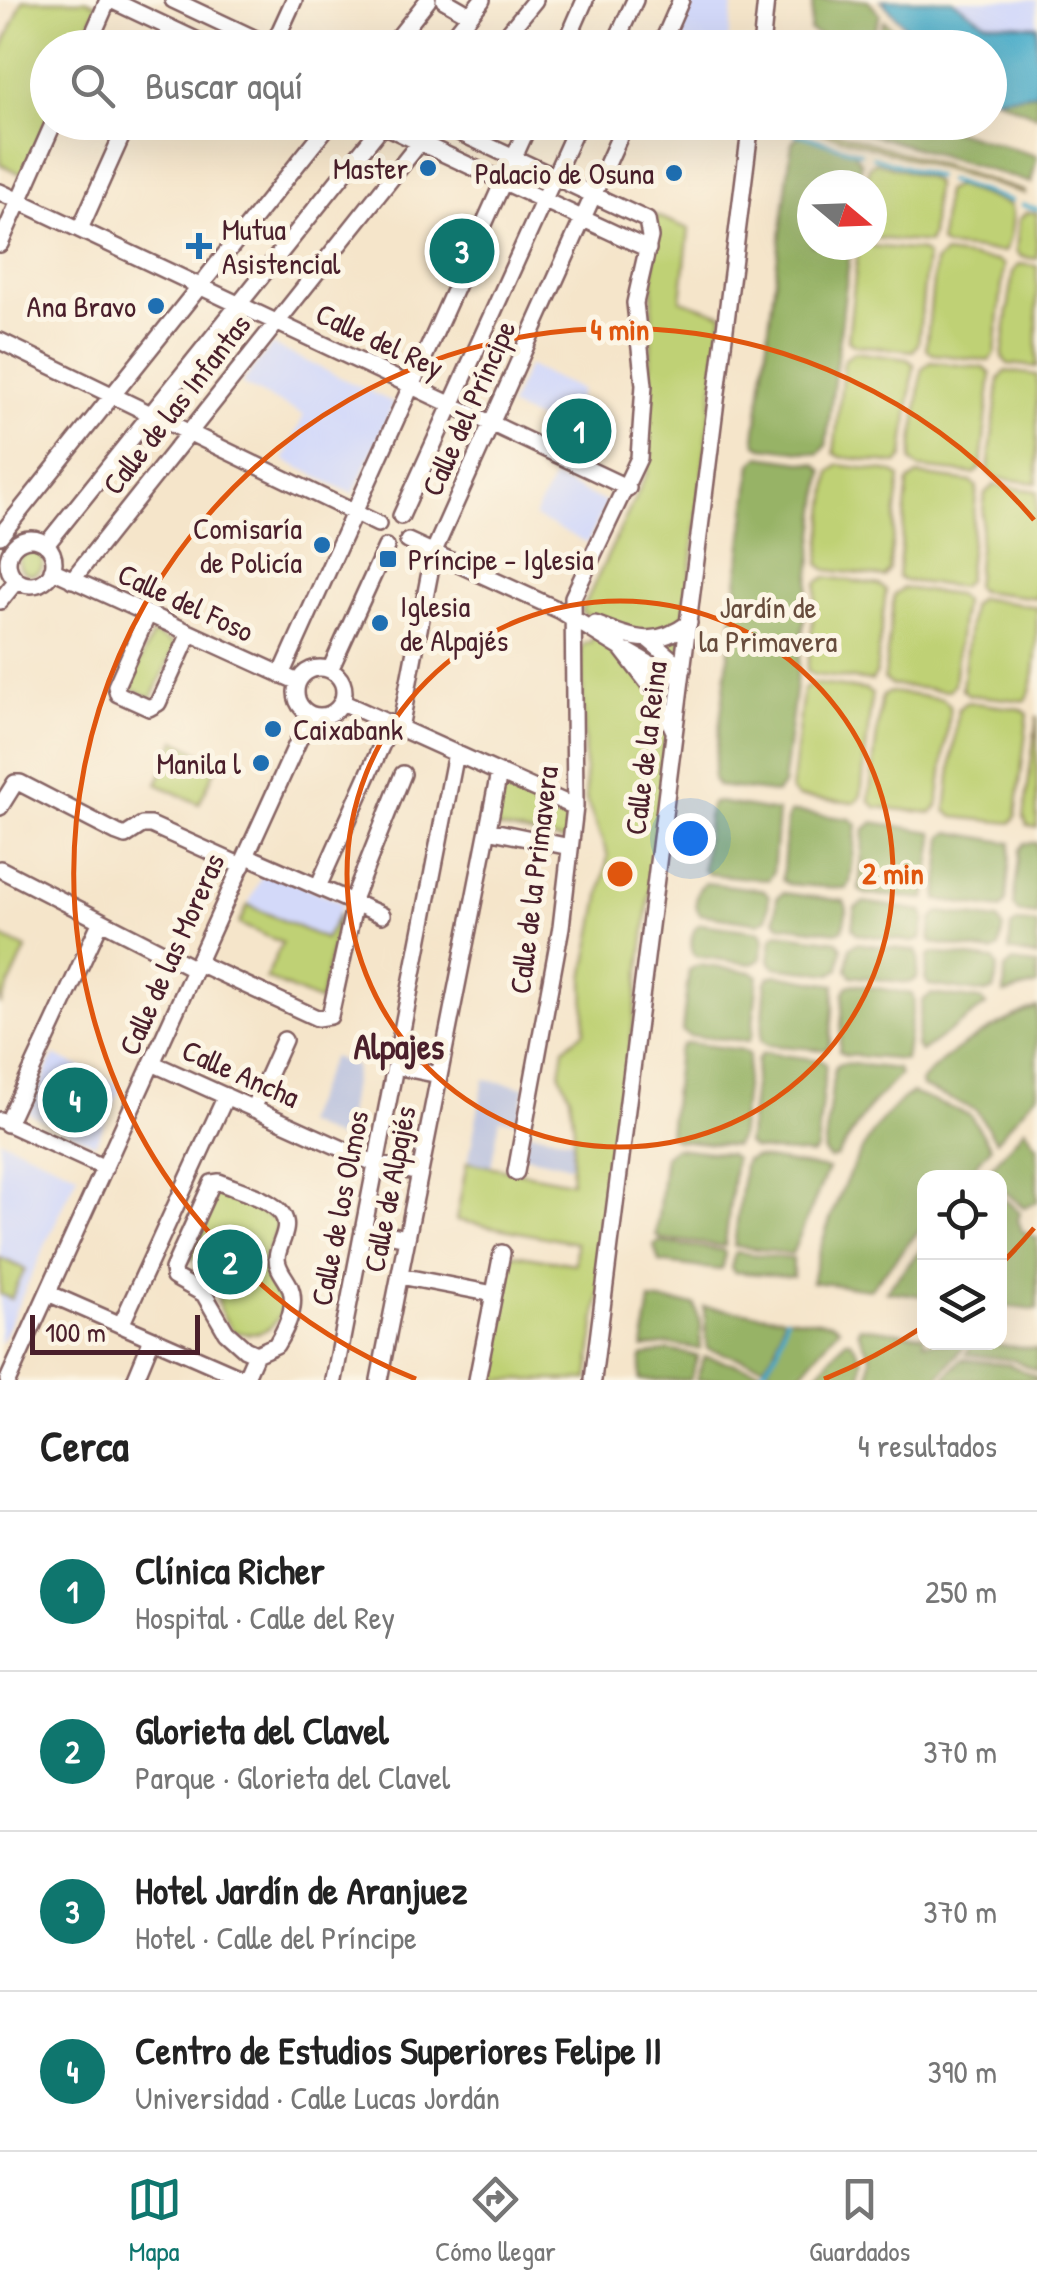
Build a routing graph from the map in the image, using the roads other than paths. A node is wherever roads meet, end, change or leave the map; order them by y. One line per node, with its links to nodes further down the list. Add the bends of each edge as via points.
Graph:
1 (109, 0): 14 (street); 15 (street)
2 (172, 0): 17 (street)
3 (294, 0): 18 (street)
4 (428, 0): 19 (street)
5 (444, 0): 13 (street)
6 (482, 0): 13 (street)
7 (534, 0): 21 (street)
8 (585, 0): 22 (street)
9 (634, 0): 23 (street)
10 (681, 0): 24 (street)
11 (748, 0): 12 (street)
12 (766, 4): 25 (street)
13 (470, 15): 20 (street)
14 (171, 28): 16 (street)
15 (95, 30)
16 (175, 30)
17 (236, 30)
18 (281, 30)
19 (404, 30)
20 (458, 30)
21 (510, 30)
22 (572, 30)
23 (621, 30)
24 (668, 30)
25 (762, 30)
26 (46, 140): 43 (street)
27 (120, 140): 46 (street)
28 (317, 140): 49 (street, Calle de las Infantas)
29 (368, 140): 50 (street, Calle de las Infantas)
30 (414, 140): 37 (street)
31 (422, 140): 37 (street, Calle de las Infantas)
32 (475, 140): 38 (street)
33 (522, 140): 38 (street, Calle del Príncipe)
34 (571, 140): 39 (street, Calle del Príncipe)
35 (618, 140): 42 (street, Calle del Príncipe)
36 (749, 140): 75 (street, Calle de la Reina)
37 (420, 143): 40 (street); 51 (street, Calle de las Infantas)
38 (514, 158): 39 (street); 40 (street, Calle del Príncipe)
39 (554, 178): 42 (street); 44 (street, Calle del Príncipe)
40 (504, 182): 44 (street); 53 (street, Calle del Príncipe)
41 (0, 192): 43 (street, Calle del Rey)
42 (593, 195): 45 (street, Calle del Príncipe); 48 (street, via 646,220)
43 (19, 201): 46 (street, Calle del Rey); 47 (street)
44 (544, 201): 45 (street); 55 (street, Calle del Príncipe)
45 (582, 219): 48 (street); 57 (street, Calle del Príncipe)
46 (80, 229): 49 (street, Calle del Rey)
47 (0, 244)
48 (648, 249): 59 (street, Calle de la Primavera, via 635,302 644,385 640,458)
49 (200, 286): 50 (street, Calle del Rey); 54 (street, Calle de las Infantas)
50 (239, 304): 51 (street, Calle del Rey); 56 (street, Calle de las Infantas)
51 (276, 322): 53 (street, Calle del Rey); 58 (street, Calle de las Infantas)
52 (0, 341): 54 (street)
53 (413, 386): 55 (street, Calle del Rey); 60 (street, Calle del Príncipe)
54 (111, 395): 56 (street); 63 (street, Calle de las Infantas)
55 (451, 405): 57 (street, Calle del Rey); 61 (street, Calle del Príncipe)
56 (152, 414): 58 (street); 65 (street, Calle de las Infantas)
57 (491, 424): 59 (street, Calle del Rey); 68 (street, Calle del Príncipe)
58 (187, 432): 60 (street); 71 (street, Calle de las Infantas)
59 (628, 488): 74 (street, Calle de la Primavera, via 573,597)
60 (355, 513): 62 (street); 81 (street, Calle del Príncipe)
61 (401, 516): 62 (street); 64 (street, via 409,524)
62 (378, 524): 66 (street)
63 (0, 536)
64 (408, 541): 66 (street); 68 (street)
65 (46, 545): 67 (street, via 30,539); 69 (street)
66 (386, 547): 80 (street)
67 (5, 548): 70 (street)
68 (434, 551): 74 (street); 85 (street, Calle del Príncipe)
69 (52, 570): 70 (street, via 36,584); 71 (street, Calle del Foso)
70 (16, 580): 72 (street)
71 (72, 580): 73 (street, Calle del Foso)
72 (0, 601)
73 (148, 614): 76 (street, Calle del Foso); 76 (street, via 118,694 148,708 158,703)
74 (571, 616): 77 (street); 78 (street); 90 (street, Calle de la Primavera)
75 (688, 623): 77 (street); 79 (street, Calle de la Reina)
76 (190, 634): 81 (street, Calle del Foso)
77 (649, 640): 79 (street)
78 (621, 648): 79 (street, via 668,675); 86 (street, via 658,696)
79 (683, 669): 86 (street, Calle de la Reina)
80 (330, 670): 82 (street, via 309,671); 83 (street, via 344,687)
81 (281, 675): 82 (street, Calle del Foso)
82 (298, 682): 84 (street, via 298,704)
83 (342, 702): 84 (street, via 332,713); 85 (street)
84 (310, 715): 94 (street, Calle de las Moreras)
85 (396, 726): 87 (street); 96 (street, Calle del Príncipe)
86 (674, 738): 127 (street, Calle de la Reina)
87 (456, 753): 88 (street); 103 (street, Calle de los Olmos)
88 (499, 772): 90 (street); 92 (street, Calle de Alpajés)
89 (403, 774): 97 (street)
90 (575, 807): 93 (street, Calle de la Primavera)
91 (0, 808): 94 (street, via 20,783 125,836 151,825)
92 (488, 830): 93 (street); 104 (street, Calle de Alpajés)
93 (570, 847): 110 (street, Calle de la Primavera)
94 (244, 861): 96 (street); 100 (street, Calle de las Moreras)
95 (0, 868): 99 (street)
96 (318, 887): 97 (street)
97 (352, 902): 98 (street); 100 (street, via 333,1012 324,1019)
98 (382, 914)
99 (101, 921): 100 (street); 107 (street)
100 (196, 966): 102 (street, Calle de las Moreras)
101 (284, 1040): 106 (street)
102 (152, 1063): 105 (street, Calle Ancha); 109 (street, Calle de las Moreras)
103 (395, 1066): 104 (street); 108 (street, Calle de los Olmos)
104 (439, 1075): 111 (street, Calle de Alpajés)
105 (226, 1096): 106 (street, Calle Ancha); 118 (street)
106 (252, 1109): 108 (street, Calle Ancha)
107 (4, 1122): 109 (street)
108 (376, 1164): 111 (street, Calle Ancha); 112 (street, Calle de los Olmos)
109 (105, 1168): 116 (street, Calle de las Moreras)
110 (516, 1172)
111 (420, 1174): 113 (street, Calle de Alpajés)
112 (363, 1230): 113 (street); 124 (street, Calle de los Olmos)
113 (407, 1238): 115 (street, Calle de Alpajés)
114 (502, 1253): 117 (street)
115 (400, 1276): 117 (street); 125 (street, Calle de Alpajés)
116 (48, 1293): 118 (street); 121 (street, Calle de las Moreras)
117 (494, 1294): 126 (street)
118 (121, 1325): 119 (street)
119 (152, 1339): 122 (street); 123 (street)
120 (256, 1354): 120 (street, via 276,1345 293,1308 277,1256 284,1218 272,1206 212,1183 174,1277 204,1294 226,1332); 123 (street)
121 (8, 1380)
122 (135, 1380)
123 (246, 1380)
124 (334, 1380)
125 (379, 1380)
126 (477, 1380)
127 (594, 1380)

